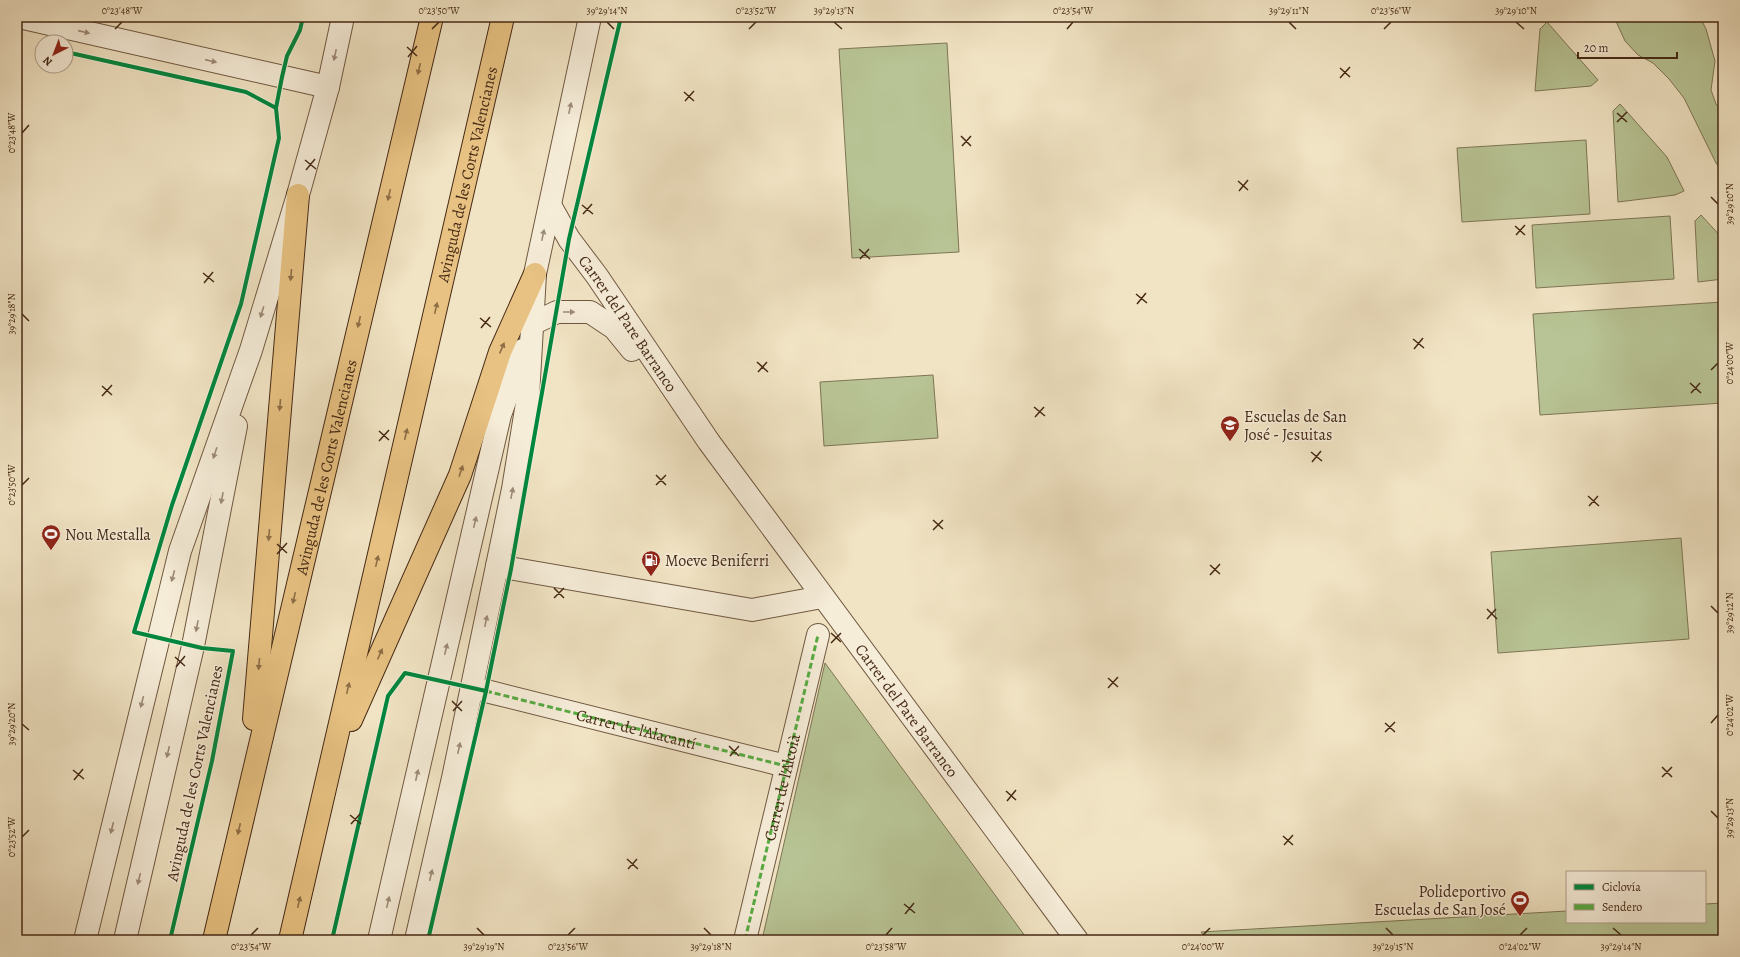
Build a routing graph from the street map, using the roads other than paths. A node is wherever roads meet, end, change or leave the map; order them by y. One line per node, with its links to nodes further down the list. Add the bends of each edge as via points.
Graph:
1 (19, 17): 6 (street, one-way to 6)
2 (343, 17): 6 (street, Avinguda de les Corts Valencianes, one-way to 6)
3 (432, 17): 19 (main road, Avinguda de les Corts Valencianes, one-way to 19)
4 (503, 17): 17 (main road, Avinguda de les Corts Valencianes, one-way to 4)
5 (590, 17): 8 (street, one-way to 5)
6 (328, 88): 7 (street, Avinguda de les Corts Valencianes)
7 (298, 195): 11 (street, Avinguda de les Corts Valencianes, one-way to 11); 19 (main road, one-way to 19)
8 (550, 205): 9 (street, one-way to 8); 12 (street, Carrer del Pare Barranco, via 569,239 597,276)
9 (535, 274): 10 (street); 17 (main road, one-way to 9, via 460,475 500,352)
10 (532, 324): 12 (street, Carrer del Pare Barranco, one-way to 12, via 557,312 590,312 614,328); 13 (street, one-way to 10, via 528,397); 24 (street, one-way to 10, via 500,415)
11 (251, 350): 20 (street, Avinguda de les Corts Valencianes, one-way to 20, via 180,551); 21 (street, Avinguda de les Corts Valencianes, one-way to 21, via 193,646)
12 (708, 442): 14 (street, Carrer del Pare Barranco)
13 (497, 566): 14 (street, via 752,610); 25 (street, one-way to 13)
14 (822, 597): 27 (street, Carrer del Pare Barranco)
15 (818, 635): 18 (street, Carrer de l'Alcoià)
16 (486, 692): 18 (street, Carrer de l'Alacantí)
17 (330, 766): 23 (main road, Avinguda de les Corts Valencianes, one-way to 17)
18 (786, 766): 26 (street, Carrer de l'Alcoià)
19 (248, 791): 22 (main road, Avinguda de les Corts Valencianes, one-way to 22)
20 (85, 940)
21 (125, 940)
22 (214, 940)
23 (290, 940)
24 (379, 940)
25 (416, 940)
26 (745, 940)
27 (1077, 940)

